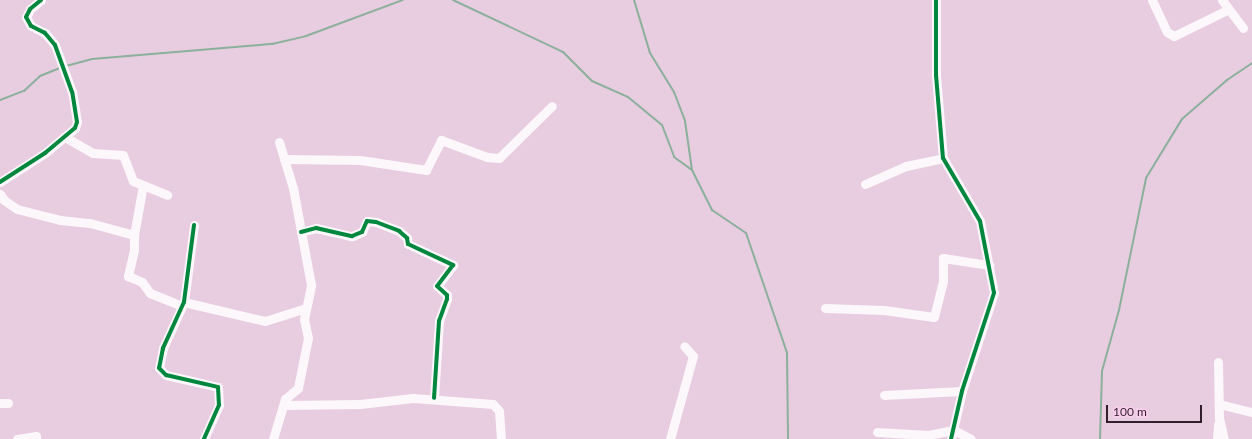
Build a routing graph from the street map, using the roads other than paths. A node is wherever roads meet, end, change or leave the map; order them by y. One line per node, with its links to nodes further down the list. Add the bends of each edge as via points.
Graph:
1 (41, 0): 8 (street, via 30,9 26,17 31,26 45,33 55,45 65,69 77,114 75,128)
2 (936, 0): 10 (street, via 936,74)
3 (1152, 0): 5 (street, via 1167,32 1174,36)
4 (1222, 0): 5 (street)
5 (1227, 10): 6 (street)
6 (1243, 28)
7 (552, 106): 11 (street, via 499,158 487,157 440,140 426,170 360,160)
8 (65, 137): 12 (street, via 26,167); 14 (street, via 93,153 123,155 133,181)
9 (278, 142): 11 (street)
10 (943, 158): 13 (street, via 906,166); 20 (street, via 980,221)
11 (284, 159): 18 (street, via 293,188)
12 (0, 182)
13 (865, 184)
14 (143, 185): 16 (street); 19 (street)
15 (0, 194): 19 (street, via 17,209 60,220 90,223)
16 (167, 195)
17 (194, 225): 21 (street)
18 (301, 232): 22 (street, via 311,286); 28 (street, via 316,228 352,236 362,232 367,221 376,222 399,231 407,238 408,244 453,265 437,286 447,298 437,336)
19 (134, 235): 21 (street, via 134,250 128,276 142,282 150,293)
20 (989, 265): 23 (street, via 943,258 943,281 934,317 884,310); 26 (street, via 994,293)
21 (183, 304): 22 (street, via 265,321); 37 (street, via 163,348 159,368 166,375 218,387 219,405)
22 (306, 308): 30 (street, via 304,320 308,338 298,388 286,399)
23 (825, 308)
24 (684, 346): 40 (street, via 693,356)
25 (1218, 362): 29 (street)
26 (962, 391): 27 (street); 34 (street)
27 (884, 395)
28 (434, 398): 30 (street, via 323,406); 39 (street, via 493,404 499,411)
29 (1219, 404): 31 (street); 32 (street)
30 (284, 405): 38 (street)
31 (1252, 412)
32 (1219, 418): 42 (street); 43 (street)
33 (877, 432): 34 (street)
34 (952, 435): 41 (street)
35 (17, 439): 36 (street, via 36,436)
36 (36, 439)
37 (204, 439)
38 (273, 439)
39 (501, 439)
40 (670, 439)
41 (971, 439)
42 (1217, 439)
43 (1224, 439)

